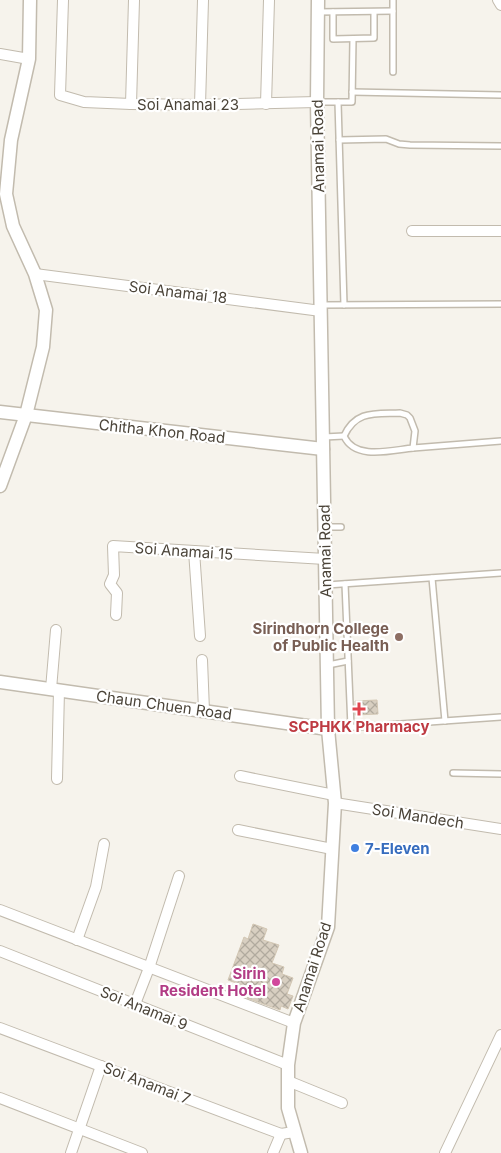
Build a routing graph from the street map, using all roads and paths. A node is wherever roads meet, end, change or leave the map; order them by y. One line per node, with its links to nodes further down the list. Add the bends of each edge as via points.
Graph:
1 (30, 0): 15 (street)
2 (63, 0): 21 (street, Soi Anamai 23, via 60,95 84,102)
3 (134, 0): 21 (street)
4 (203, 0): 23 (street)
5 (269, 0): 22 (street)
6 (393, 0): 10 (lane)
7 (498, 0): 8 (street)
8 (501, 5)
9 (318, 6): 11 (lane); 19 (street, Anamai Road)
10 (392, 11): 12 (lane); 16 (lane)
11 (333, 12): 12 (lane); 13 (lane, via 333,39)
12 (374, 12): 13 (lane, via 374,38)
13 (353, 38): 17 (lane)
14 (0, 54): 15 (street)
15 (29, 59): 28 (street, via 11,140 6,194 13,226)
16 (392, 72)
17 (352, 92): 18 (lane); 20 (lane, via 352,102)
18 (501, 95)
19 (317, 102): 20 (lane); 22 (street, Soi Anamai 23); 31 (street, Anamai Road)
20 (338, 102): 24 (lane)
21 (130, 104): 23 (street, Soi Anamai 23)
22 (266, 104): 23 (street, Soi Anamai 23)
23 (200, 105)
24 (339, 140): 25 (lane, via 386,139 410,145); 30 (lane)
25 (501, 146)
26 (412, 231): 27 (street)
27 (501, 231)
28 (35, 274): 31 (street, Soi Anamai 18); 33 (street, via 46,310 44,347)
29 (501, 304): 30 (lane)
30 (344, 305): 31 (lane)
31 (321, 308): 36 (street, Anamai Road)
32 (0, 412): 33 (street, Chitha Khon Road)
33 (26, 416): 36 (street, Chitha Khon Road); 38 (street)
34 (344, 436): 36 (lane); 37 (lane, via 353,447 365,452); 37 (lane, via 354,420 362,415 400,413 407,415 414,426)
35 (501, 441): 37 (lane)
36 (323, 443): 39 (street, Anamai Road)
37 (413, 448)
38 (0, 486)
39 (324, 527): 40 (lane); 42 (street, Anamai Road)
40 (341, 527)
41 (194, 551): 42 (street, Soi Anamai 15); 47 (street, Soi Anamai 15, via 113,546 114,575 110,584 117,594); 51 (street)
42 (325, 559): 46 (street, Anamai Road)
43 (501, 573): 44 (lane)
44 (432, 578): 45 (lane); 59 (lane)
45 (345, 584): 46 (lane); 48 (lane)
46 (326, 585): 49 (street, Anamai Road)
47 (116, 615)
48 (347, 628): 49 (lane); 53 (lane)
49 (326, 629): 54 (street, Anamai Road)
50 (56, 630): 56 (street)
51 (200, 636)
52 (202, 660): 57 (street)
53 (348, 661): 54 (lane); 60 (lane)
54 (327, 665): 61 (street, Anamai Road)
55 (0, 682): 56 (street, Chaun Chuen Road)
56 (55, 689): 57 (street, Chaun Chuen Road); 65 (street)
57 (204, 711): 61 (street, Chaun Chuen Road)
58 (501, 718): 59 (lane)
59 (445, 721): 60 (lane)
60 (351, 727): 61 (lane)
61 (328, 729): 66 (street, Anamai Road)
62 (452, 773): 63 (lane)
63 (501, 774)
64 (240, 776): 66 (street, Soi Mandech)
65 (57, 780)
66 (335, 799): 67 (street, Soi Mandech); 70 (street, Anamai Road)
67 (501, 828)
68 (238, 830): 70 (street)
69 (104, 844): 73 (street, via 96,887)
70 (332, 849): 77 (street, Anamai Road, via 328,927)
71 (179, 876): 75 (street)
72 (0, 910): 73 (street)
73 (77, 940): 75 (street)
74 (0, 951): 76 (street, Soi Anamai 9)
75 (149, 968): 76 (street); 77 (street)
76 (135, 1004): 80 (street, Soi Anamai 9)
77 (294, 1023): 80 (street, Anamai Road)
78 (0, 1028): 81 (street, Soi Anamai 7)
79 (501, 1035): 91 (street)
80 (288, 1065): 82 (street, Anamai Road)
81 (101, 1066): 85 (street); 86 (street, Soi Anamai 7)
82 (288, 1081): 84 (street); 86 (street, Anamai Road)
83 (0, 1098): 85 (street)
84 (342, 1103)
85 (80, 1129): 87 (street); 88 (street)
86 (288, 1133): 89 (street); 90 (street, Anamai Road)
87 (71, 1153)
88 (142, 1153)
89 (273, 1153)
90 (301, 1153)
91 (445, 1153)

